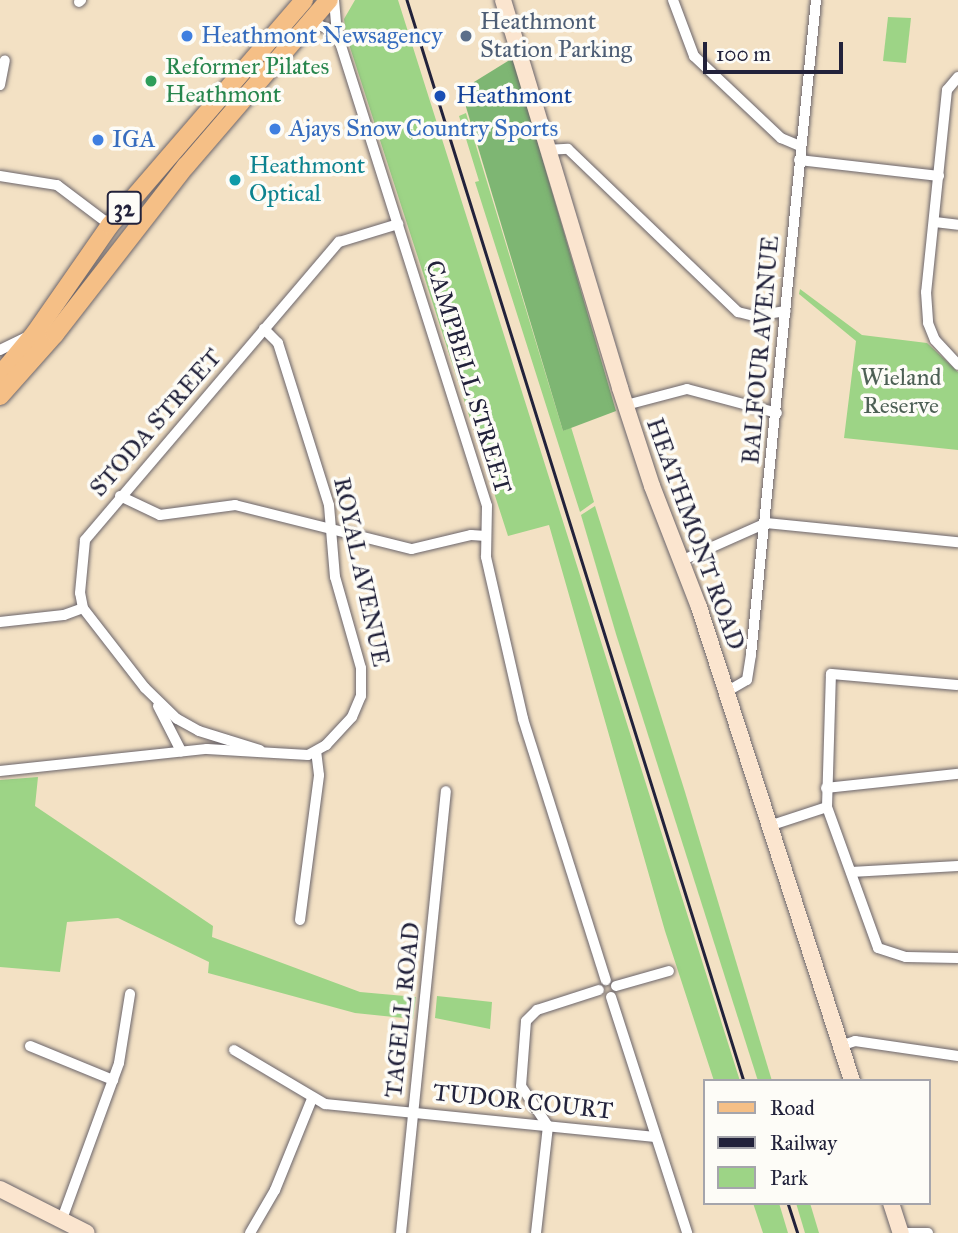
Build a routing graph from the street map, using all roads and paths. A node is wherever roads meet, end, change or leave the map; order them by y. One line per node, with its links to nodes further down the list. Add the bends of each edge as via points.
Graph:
1 (304, 0): 11 (main road, 32)
2 (332, 0): 6 (main road, 32); 7 (street, CAMPBELL STREET)
3 (503, 0): 14 (street, HEATHMONT ROAD)
4 (673, 0): 13 (street, via 694,55 781,138)
5 (816, 0): 13 (street, BALFOUR AVENUE)
6 (310, 21): 7 (street); 12 (main road, 32)
7 (337, 33): 19 (street, CAMPBELL STREET)
8 (5, 60): 10 (street)
9 (958, 77): 17 (street, via 947,90)
10 (0, 85)
11 (222, 95): 12 (main road); 20 (main road, 32)
12 (237, 108): 22 (main road, 32)
13 (800, 146): 15 (street, BALFOUR AVENUE)
14 (547, 150): 23 (street, via 568,149 738,312 754,316); 30 (street, HEATHMONT ROAD)
15 (799, 160): 17 (street); 23 (street, BALFOUR AVENUE)
16 (0, 176): 20 (street, via 57,185)
17 (939, 176): 18 (street)
18 (935, 222): 21 (street); 27 (street, via 926,292 928,323)
19 (398, 224): 24 (street, STODA STREET, via 339,242); 35 (street, CAMPBELL STREET, via 487,506)
20 (110, 225): 22 (main road); 25 (main road, 32)
21 (958, 225)
22 (130, 239): 29 (main road, 32)
23 (786, 312): 31 (street, BALFOUR AVENUE)
24 (264, 329): 32 (street, STODA STREET); 34 (street, ROYAL AVENUE, via 278,344 327,498)
25 (35, 333): 26 (street); 28 (main road, 32)
26 (0, 350)
27 (958, 365)
28 (0, 375)
29 (1, 397)
30 (626, 405): 31 (street, via 687,389); 37 (street, HEATHMONT ROAD, via 652,486)
31 (777, 413): 33 (street, BALFOUR AVENUE)
32 (120, 496): 34 (street, via 160,515 235,505); 38 (street, STODA STREET, via 85,540 80,586)
33 (766, 523): 36 (street); 37 (street); 41 (street, BALFOUR AVENUE, via 747,680)
34 (331, 530): 35 (street, via 412,549 471,535); 45 (street, ROYAL AVENUE, via 335,577 356,644 362,684 347,724)
35 (486, 536): 57 (street, CAMPBELL STREET, via 486,557 523,719)
36 (958, 542)
37 (683, 560): 41 (street, HEATHMONT ROAD)
38 (83, 608): 39 (street, via 64,615); 42 (street)
39 (0, 622)
40 (958, 685): 48 (street, via 831,674)
41 (726, 692): 51 (street, HEATHMONT ROAD)
42 (153, 698): 43 (street); 44 (street, via 199,732)
43 (181, 751): 44 (street); 46 (street)
44 (264, 752): 45 (street)
45 (316, 752): 54 (street, via 319,775)
46 (0, 771)
47 (958, 774): 48 (street)
48 (826, 788): 50 (street)
49 (446, 791): 68 (street, TAGELL ROAD)
50 (827, 807): 51 (street); 53 (street)
51 (769, 826): 61 (street, HEATHMONT ROAD)
52 (958, 866): 53 (street)
53 (851, 872): 55 (street, via 877,948 906,957)
54 (300, 920)
55 (958, 958)
56 (668, 971): 57 (street)
57 (611, 983): 58 (street); 60 (street)
58 (599, 990): 60 (street); 69 (street, via 537,1010 526,1021 521,1086)
59 (130, 994): 66 (street, via 124,1044)
60 (611, 997): 70 (street)
61 (840, 1045): 64 (street, via 855,1041); 65 (street, HEATHMONT ROAD)
62 (30, 1046): 66 (street)
63 (234, 1050): 67 (street, TUDOR COURT)
64 (958, 1056)
65 (851, 1079)
66 (113, 1080): 73 (street)
67 (312, 1099): 68 (street, TUDOR COURT); 75 (street, via 275,1190)
68 (414, 1112): 69 (street, TUDOR COURT); 76 (street, TAGELL ROAD)
69 (548, 1126): 70 (street, TUDOR COURT); 77 (street)
70 (655, 1137): 78 (street)
71 (0, 1189): 73 (street)
72 (892, 1205): 79 (street)
73 (62, 1219): 74 (street)
74 (87, 1233)
75 (250, 1233)
76 (401, 1233)
77 (536, 1233)
78 (687, 1233)
79 (902, 1233): 80 (street)
80 (928, 1233)

